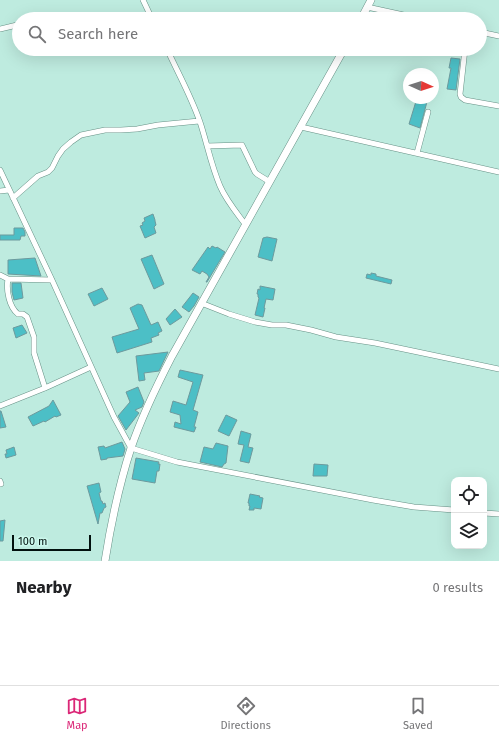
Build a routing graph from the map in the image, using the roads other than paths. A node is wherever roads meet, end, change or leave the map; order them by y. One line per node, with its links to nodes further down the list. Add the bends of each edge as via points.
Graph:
1 (143, 0): 3 (street)
2 (369, 3): 4 (street); 5 (street)
3 (149, 12)
4 (364, 12)
5 (399, 12)
6 (12, 26): 7 (street)
7 (0, 29)
8 (487, 33): 9 (street)
9 (499, 36)
10 (170, 56): 15 (street, via 189,94)
11 (340, 56): 16 (street)
12 (464, 56): 13 (street, via 461,97)
13 (499, 106)
14 (428, 112): 18 (street)
15 (199, 121): 17 (street); 24 (street, via 105,130 81,135 64,149 48,172 38,176)
16 (301, 127): 18 (street); 21 (street)
17 (207, 146): 21 (street, via 242,145 255,172); 25 (street, via 220,186)
18 (417, 153): 20 (street)
19 (0, 170): 23 (street)
20 (499, 172)
21 (270, 182): 25 (street)
22 (0, 190): 23 (street)
23 (9, 190): 24 (street)
24 (13, 198): 28 (street)
25 (245, 224): 29 (street)
26 (0, 275): 27 (street)
27 (8, 279): 28 (street); 32 (street, via 7,285 13,308 18,314 27,317 34,337 34,353)
28 (52, 280): 30 (street)
29 (201, 303): 31 (street, via 255,322 286,325); 34 (street, via 163,374)
30 (91, 368): 32 (street); 34 (street)
31 (499, 369)
32 (45, 388): 33 (street)
33 (0, 406)
34 (131, 448): 35 (street, via 177,462 367,499); 38 (street)
35 (451, 510)
36 (487, 513): 37 (street)
37 (499, 514)
38 (105, 561)

